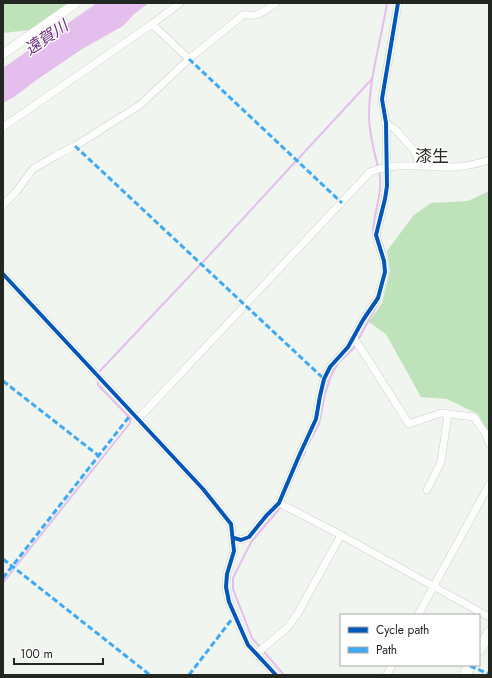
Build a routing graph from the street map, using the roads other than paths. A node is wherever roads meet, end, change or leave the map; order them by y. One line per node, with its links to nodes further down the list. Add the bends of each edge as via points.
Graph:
1 (76, 3): 6 (main road)
2 (180, 3): 5 (street)
3 (276, 3): 7 (street, via 261,13 243,15)
4 (398, 3): 8 (street, via 382,99)
5 (152, 24): 7 (street); 9 (street)
6 (3, 54)
7 (189, 59): 13 (street, via 140,105 76,146 33,169)
8 (386, 123): 11 (street, via 396,130 415,152); 12 (street)
9 (3, 127)
10 (489, 160): 11 (street, via 473,166)
11 (420, 165): 12 (street)
12 (386, 168): 15 (street, via 385,199 376,235 385,272 378,298); 17 (street, via 370,172)
13 (3, 205)
14 (3, 274): 17 (street)
15 (353, 338): 16 (street, via 409,424 441,413); 21 (street, via 330,367 324,379 316,419)
16 (448, 414): 18 (street, via 474,418); 20 (street, via 441,462)
17 (138, 419): 23 (street, via 203,489 231,524)
18 (489, 443)
19 (489, 485): 24 (street)
20 (427, 490)
21 (279, 503): 22 (street); 23 (street, via 249,537 241,540)
22 (341, 535): 24 (street); 29 (street, via 298,613 288,627)
23 (234, 538): 29 (street, via 234,551 226,587 229,602 248,645)
24 (433, 586): 25 (street); 26 (street)
25 (419, 614)
26 (489, 617)
27 (489, 633): 28 (highway)
28 (480, 648)
29 (256, 654): 32 (street)
30 (392, 666): 33 (street)
31 (469, 666): 34 (highway)
32 (276, 675)
33 (387, 675)
34 (464, 675)

